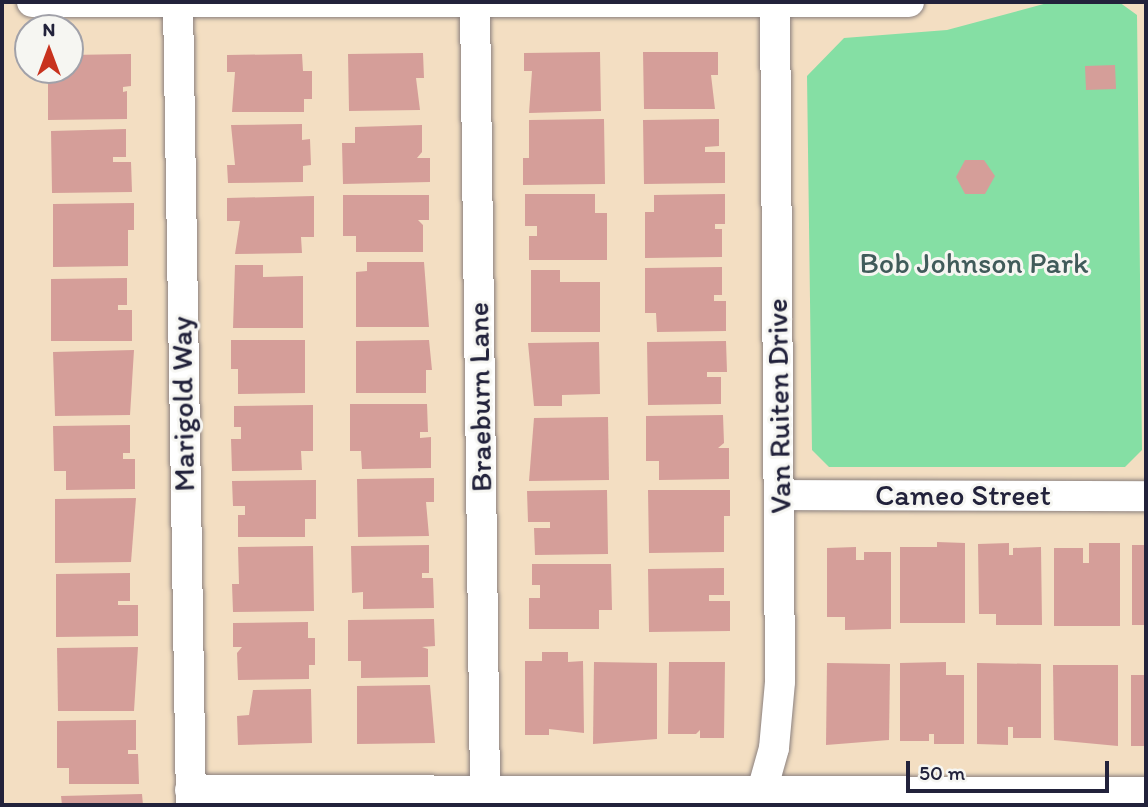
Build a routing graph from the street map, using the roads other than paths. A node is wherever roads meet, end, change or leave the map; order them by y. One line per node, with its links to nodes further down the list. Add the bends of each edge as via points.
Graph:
1 (32, 2): 3 (street)
2 (909, 2): 5 (street)
3 (178, 3): 4 (street); 10 (street, Marigold Way)
4 (475, 3): 5 (street); 8 (street, Braeburn Lane)
5 (775, 4): 6 (street, Van Ruiten Drive)
6 (780, 495): 7 (street, Cameo Street); 11 (street, Van Ruiten Drive, via 780,682 774,748)
7 (1146, 496)
8 (485, 791): 10 (street); 11 (street)
9 (1146, 792): 11 (street)
10 (190, 797)
11 (760, 798)

